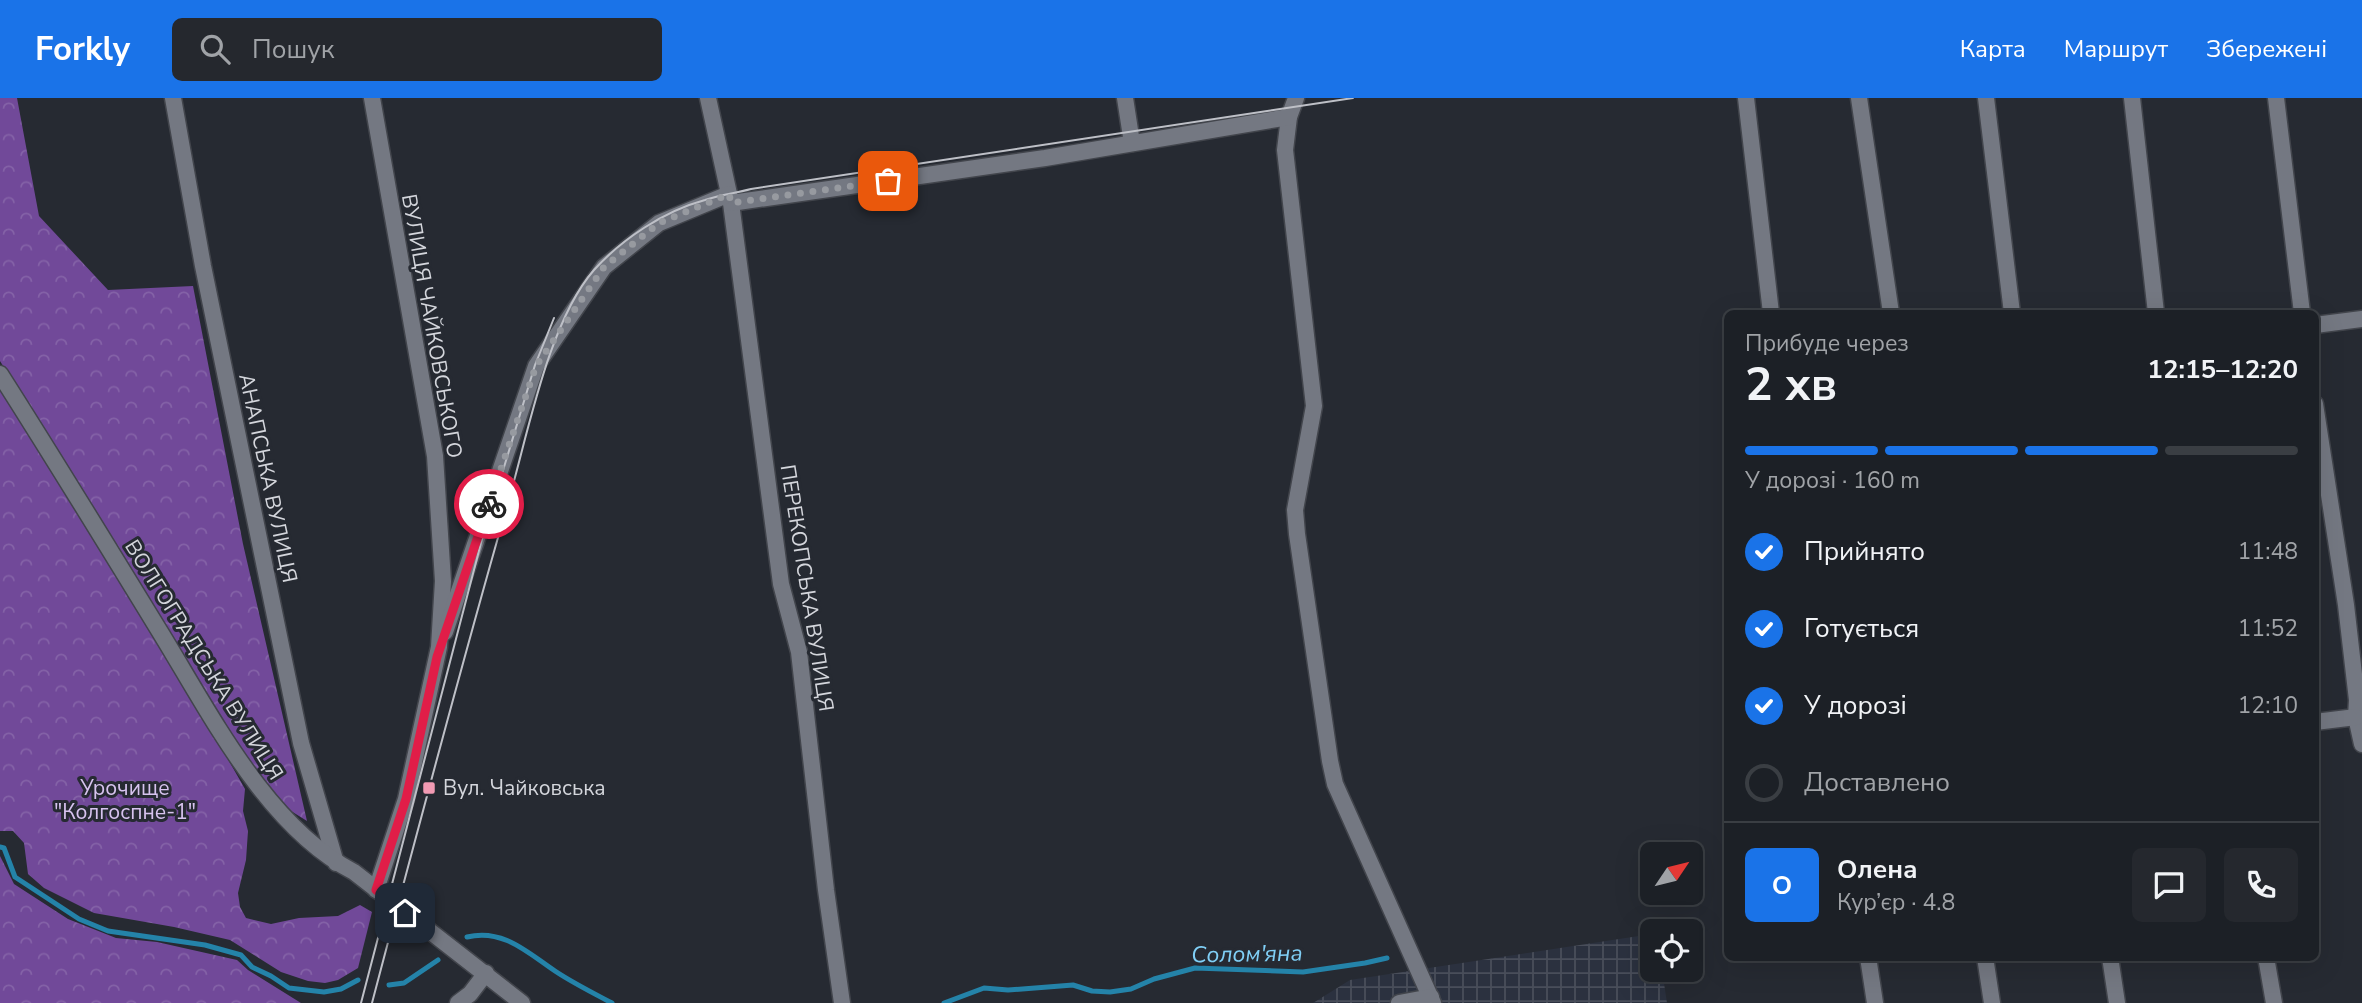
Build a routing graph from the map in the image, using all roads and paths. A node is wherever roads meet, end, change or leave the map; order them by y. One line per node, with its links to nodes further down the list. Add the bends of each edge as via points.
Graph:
1 (173, 98): 28 (street, АНАПСЬКА ВУЛИЦЯ, via 202,266 301,743)
2 (372, 98): 23 (street, ВУЛИЦЯ ЧАЙКОВСЬКОГО, via 435,456 443,581)
3 (708, 98): 13 (street, ПЕРЕКОПСЬКА ВУЛИЦЯ)
4 (1125, 98): 12 (street)
5 (1296, 98): 11 (street)
6 (1746, 98): 14 (street)
7 (1859, 98): 15 (street)
8 (1986, 98): 16 (street)
9 (2132, 98): 17 (street)
10 (2276, 98): 18 (street)
11 (1289, 117): 12 (street); 35 (street, via 1284,150 1314,406 1295,510 1330,761 1335,785)
12 (1132, 143): 13 (street)
13 (730, 199): 23 (street, via 659,223 604,267 536,366); 38 (street, ПЕРЕКОПСЬКА ВУЛИЦЯ, via 781,584 799,652)
14 (1771, 310)
15 (1891, 310)
16 (2012, 310)
17 (2157, 310)
18 (2302, 310)
19 (2362, 319): 20 (street)
20 (2319, 324)
21 (0, 374): 28 (street, ВОЛГОГРАДСЬКА ВУЛИЦЯ, via 238,758 269,802)
22 (2319, 430): 24 (street)
23 (437, 657): 29 (street, ВУЛИЦЯ ЧАЙКОВСЬКОГО, via 406,799)
24 (2359, 699): 25 (street)
25 (2356, 717): 26 (street); 27 (street)
26 (2319, 722)
27 (2362, 744)
28 (336, 863): 29 (street, ВОЛГОГРАДСЬКА ВУЛИЦЯ)
29 (376, 890): 34 (street, ВОЛГОГРАДСЬКА ВУЛИЦЯ)
30 (1869, 961): 40 (street)
31 (1986, 961): 41 (street)
32 (2111, 961): 42 (street)
33 (2267, 961): 43 (street)
34 (486, 974): 36 (street); 37 (street, ВОЛГОГРАДСЬКА ВУЛИЦЯ)
35 (1432, 1000): 39 (street)
36 (458, 1003)
37 (522, 1003)
38 (842, 1003)
39 (1399, 1003)
40 (1875, 1003)
41 (1992, 1003)
42 (2117, 1003)
43 (2274, 1003)

